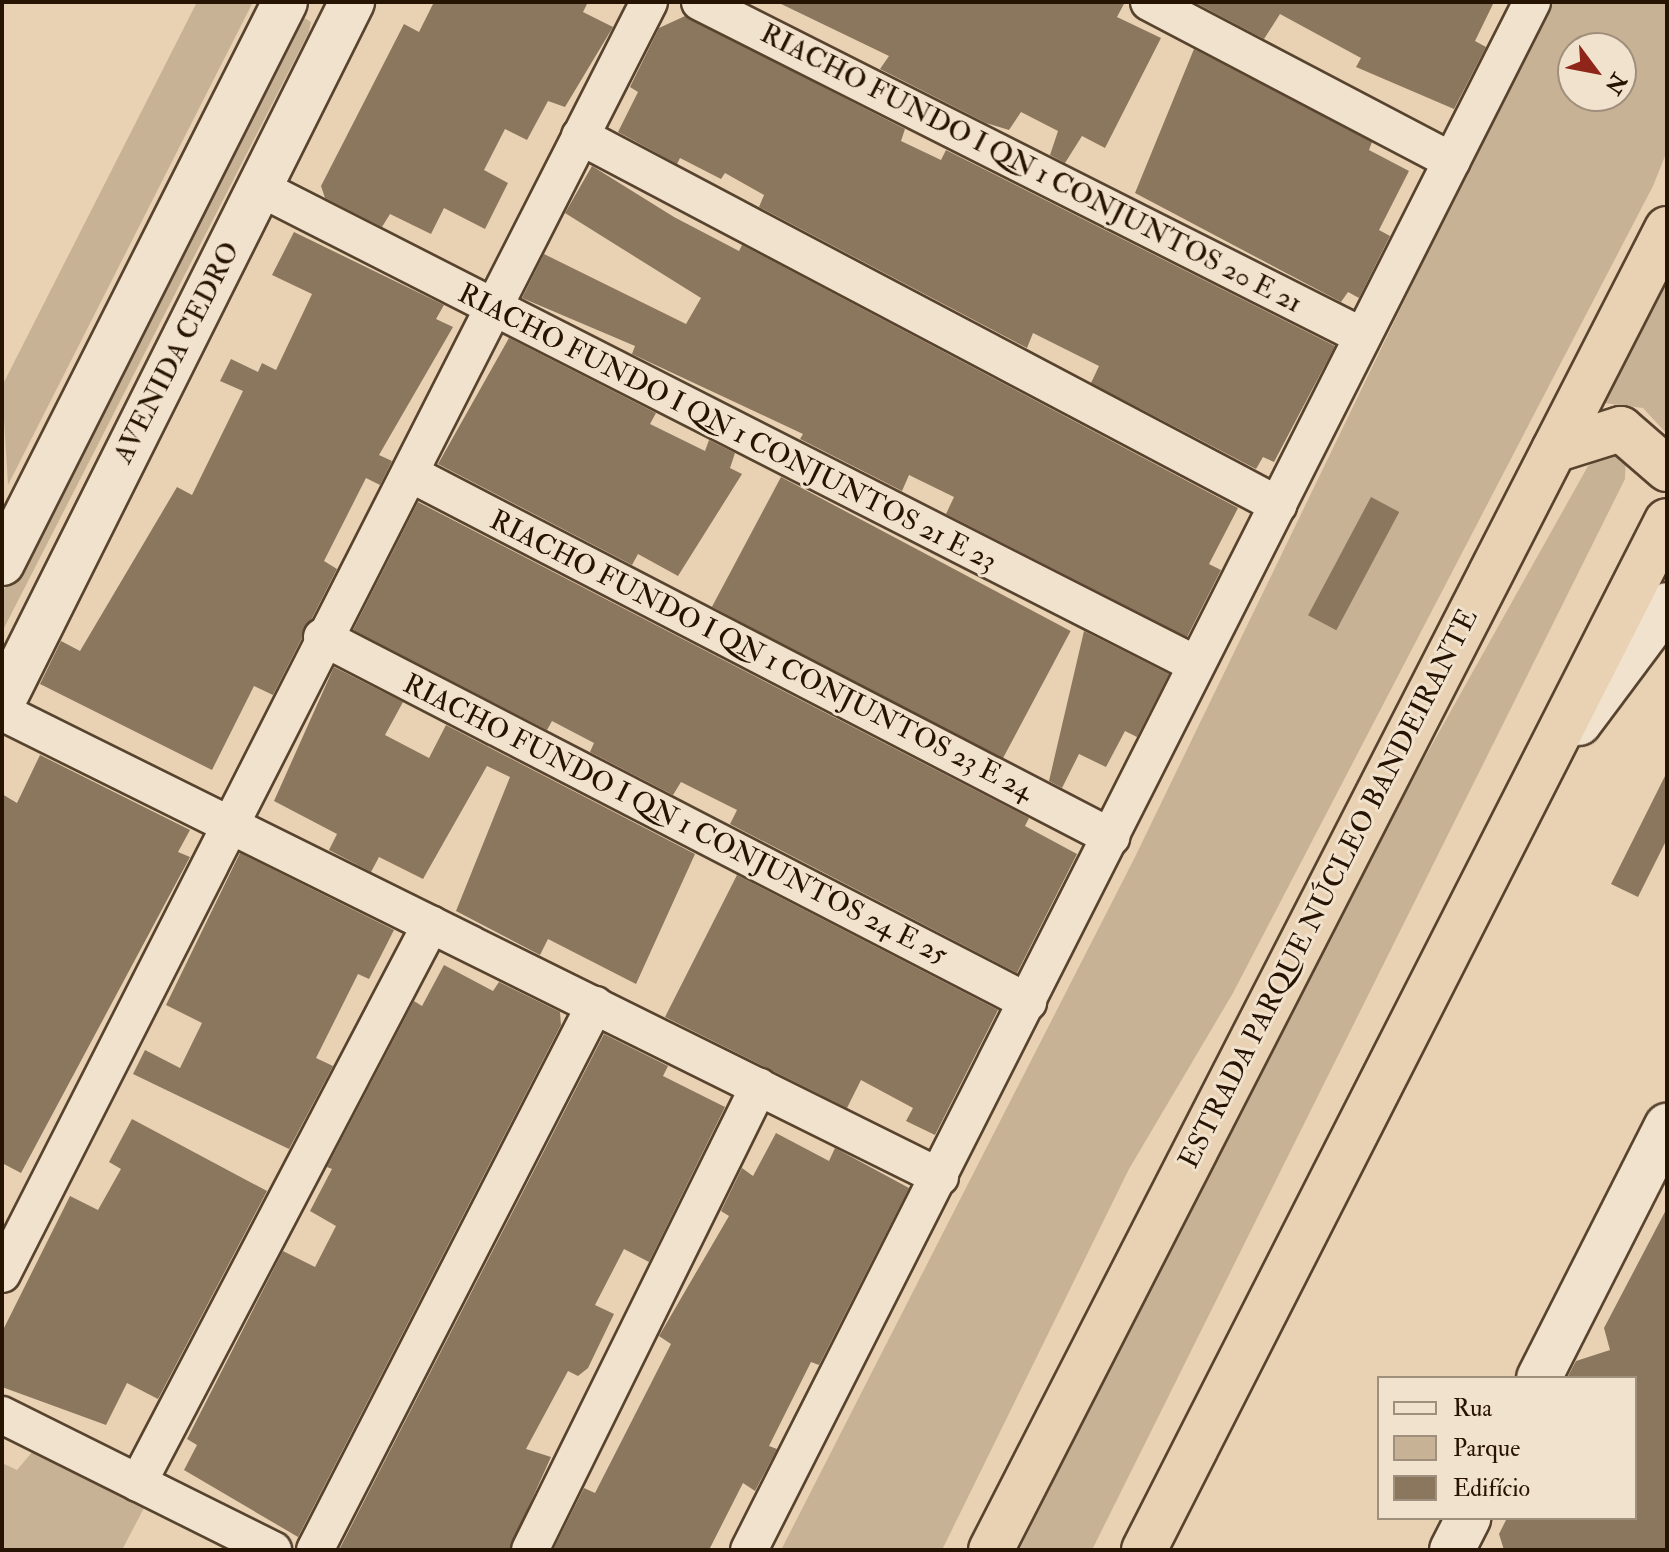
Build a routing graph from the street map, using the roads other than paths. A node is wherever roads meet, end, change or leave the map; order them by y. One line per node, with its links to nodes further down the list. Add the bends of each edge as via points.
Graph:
1 (352, 2): 6 (street, AVENIDA CEDRO)
2 (649, 2): 7 (street)
3 (700, 2): 12 (street, RIACHO FUNDO I QN 1 CONJUNTOS 20 E 21)
4 (1149, 2): 8 (street)
5 (1532, 2): 8 (street)
6 (301, 10): 9 (street, AVENIDA CEDRO); 17 (street, AVENIDA CEDRO)
7 (580, 136): 11 (street); 16 (street)
8 (1452, 161): 12 (street)
9 (260, 188): 11 (street, RIACHO FUNDO I QN 1 CONJUNTOS 21 E 23); 23 (street, AVENIDA CEDRO)
10 (1667, 229): 13 (highway, ESTRADA PARQUE NÚCLEO BANDEIRANTE)
11 (495, 313): 15 (street); 22 (street, RIACHO FUNDO I QN 1 CONJUNTOS 21 E 23)
12 (1362, 336): 16 (street)
13 (1554, 450): 14 (highway, via 1621,429); 43 (highway, ESTRADA PARQUE NÚCLEO BANDEIRANTE)
14 (1667, 469)
15 (411, 474): 21 (street); 27 (street, RIACHO FUNDO I QN 1 CONJUNTOS 23 E 24)
16 (1278, 505): 22 (street)
17 (14, 520): 19 (street, AVENIDA CEDRO)
18 (1667, 521): 25 (highway)
19 (2, 561)
20 (1667, 605): 25 (street)
21 (322, 637): 26 (street); 29 (street, RIACHO FUNDO I QN 1 CONJUNTOS 24 E 25)
22 (1195, 664): 27 (street)
23 (2, 703)
24 (2, 712): 26 (street)
25 (1525, 801): 44 (highway)
26 (230, 821): 28 (street); 34 (street)
27 (1111, 837): 29 (street)
28 (431, 924): 30 (street); 37 (street)
29 (1028, 1002): 33 (street)
30 (595, 1005): 31 (street); 40 (street)
31 (759, 1086): 33 (street); 41 (street)
32 (1667, 1126): 35 (street)
33 (940, 1177): 42 (street)
34 (2, 1274)
35 (1540, 1376)
36 (2, 1415): 37 (street)
37 (138, 1483): 39 (street)
38 (1467, 1520): 45 (street)
39 (273, 1550)
40 (315, 1550)
41 (530, 1550)
42 (749, 1550)
43 (991, 1550)
44 (1144, 1550)
45 (1452, 1550)

